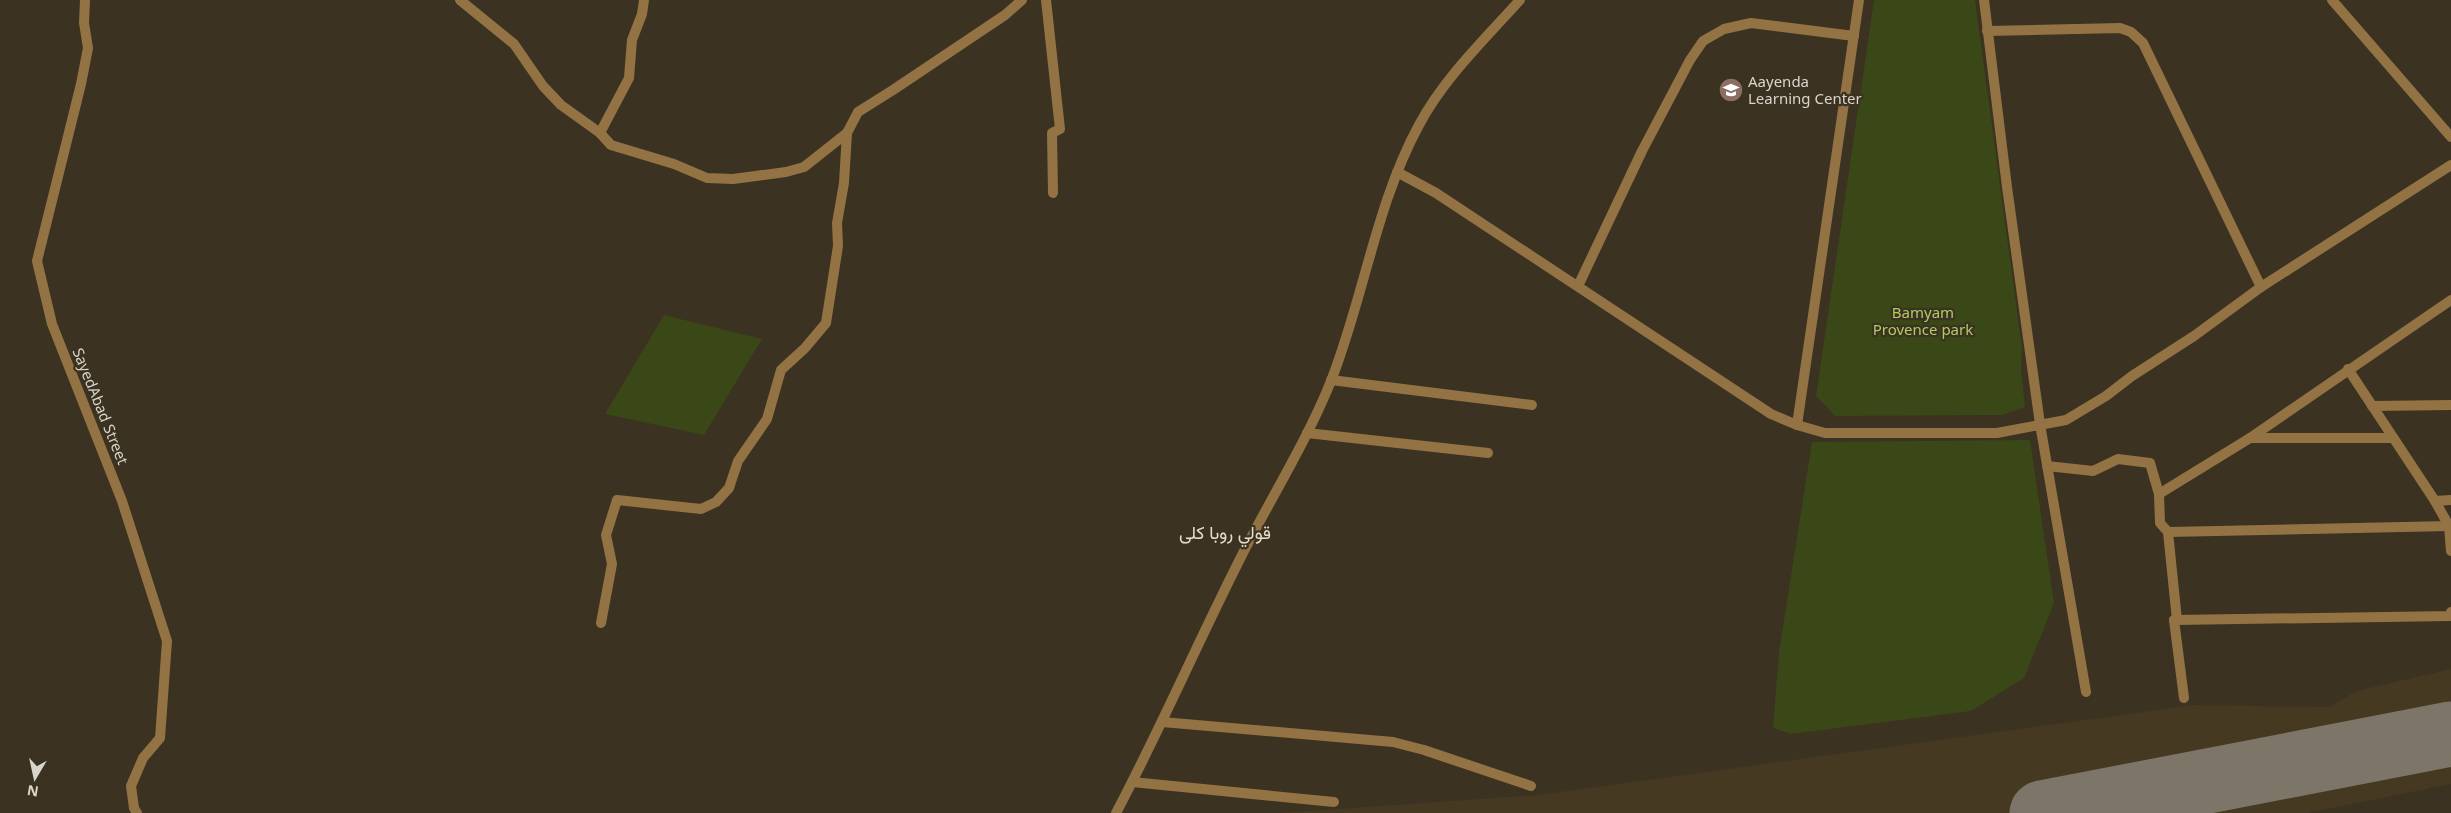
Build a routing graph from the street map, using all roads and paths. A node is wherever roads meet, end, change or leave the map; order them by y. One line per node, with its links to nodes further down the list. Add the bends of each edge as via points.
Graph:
1 (85, 0): 48 (street, SayedAbad Street, via 88,48 37,261 52,324 122,501 167,641 160,738 143,758 131,786)
2 (460, 0): 12 (street, via 514,44 543,86 561,105)
3 (644, 0): 12 (street, via 632,40 629,78)
4 (1022, 0): 13 (street, via 1005,15 858,112)
5 (1046, 0): 17 (street, via 1060,129 1052,133)
6 (1520, 0): 16 (street, via 1433,100)
7 (1859, 0): 11 (street)
8 (1984, 0): 10 (street)
9 (2332, 0): 14 (street)
10 (1987, 31): 19 (street, via 2120,28 2131,32 2143,43); 26 (street)
11 (1854, 36): 18 (street, via 1751,23 1724,29 1703,41 1642,151); 27 (street)
12 (600, 133): 13 (street, via 611,145 674,164 707,178 732,179 804,168)
13 (847, 133): 41 (street, via 844,184 837,222 838,246 826,323 782,370 767,419 738,462 729,488 716,502 702,509 617,500 606,535 612,564)
14 (2451, 138)
15 (2451, 165): 19 (street)
16 (1397, 172): 18 (street, via 1436,193); 22 (street)
17 (1053, 193)
18 (1578, 286): 27 (street, via 1771,414)
19 (2261, 287): 26 (street, via 2106,396 2066,420)
20 (2451, 300): 21 (street)
21 (2348, 369): 25 (street); 29 (street)
22 (1331, 380): 23 (street); 28 (street)
23 (1532, 405)
24 (2451, 405): 25 (street)
25 (2372, 406): 30 (street)
26 (2040, 424): 27 (street, via 1987,433 1825,433); 32 (street)
27 (1797, 425)
28 (1307, 433): 31 (street); 44 (street, via 1239,561)
29 (2250, 438): 30 (street); 33 (street)
30 (2393, 438): 34 (street)
31 (1488, 453)
32 (2047, 466): 33 (street, via 2093,471 2118,459 2150,463); 42 (street)
33 (2159, 494): 37 (street, via 2160,523)
34 (2435, 500): 35 (street); 36 (street)
35 (2451, 500)
36 (2449, 526): 37 (street); 38 (street)
37 (2168, 532): 40 (street, via 2177,620)
38 (2451, 551)
39 (2451, 612): 40 (street, via 2451,616)
40 (2174, 620): 43 (street)
41 (602, 623)
42 (2086, 692)
43 (2184, 698)
44 (1162, 722): 45 (street); 46 (street, via 1393,742)
45 (1132, 782): 47 (street); 49 (street)
46 (1531, 786)
47 (1334, 802)
48 (137, 813)
49 (1116, 813)

